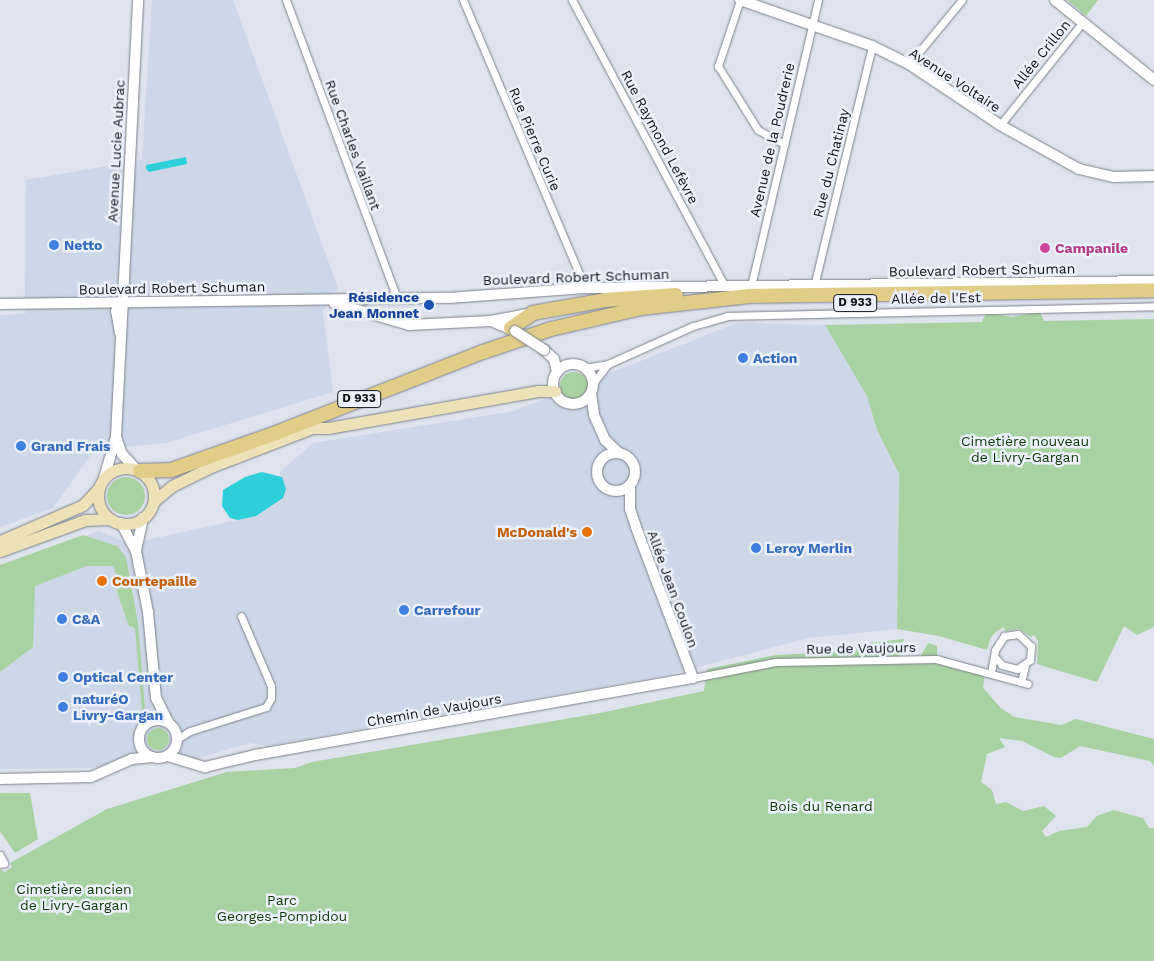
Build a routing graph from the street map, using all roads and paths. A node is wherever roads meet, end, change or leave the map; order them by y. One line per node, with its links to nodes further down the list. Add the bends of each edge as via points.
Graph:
1 (138, 0): 28 (street, Avenue Lucie Aubrac)
2 (286, 0): 24 (street, Rue Charles Vaillant)
3 (463, 0): 21 (street, Rue Pierre Curie)
4 (572, 0): 18 (street, Rue Raymond Lefèvre)
5 (740, 0): 10 (street, Avenue Voltaire); 15 (street, via 718,66 758,130)
6 (818, 0): 10 (street, Avenue de la Poudrerie)
7 (962, 0): 12 (street)
8 (1055, 0): 9 (street)
9 (1082, 23): 13 (street); 14 (street, Allée Crillon)
10 (812, 24): 11 (street, Avenue Voltaire); 15 (street, Avenue de la Poudrerie)
11 (872, 46): 12 (street, Avenue Voltaire); 20 (street, Rue du Chatinay)
12 (909, 64): 14 (street, Avenue Voltaire)
13 (1154, 80)
14 (1000, 125): 16 (street, Avenue Voltaire, via 1079,169 1114,177)
15 (784, 144): 19 (street, Avenue de la Poudrerie)
16 (1154, 176)
17 (1154, 281): 20 (street, Boulevard Robert Schuman)
18 (725, 286): 19 (street, Boulevard Robert Schuman); 21 (street, Boulevard Robert Schuman)
19 (751, 286): 20 (street, Boulevard Robert Schuman)
20 (814, 286)
21 (585, 288): 24 (street, Boulevard Robert Schuman, via 448,298)
22 (1154, 290): 25 (highway, D 933)
23 (385, 298): 24 (street, Boulevard Robert Schuman); 27 (street, Boulevard Robert Schuman); 32 (street, via 385,310)
24 (397, 298)
25 (716, 298): 31 (highway, via 705,294 626,298); 49 (highway, D 933, via 640,308 551,329 482,352 202,460 171,470)
26 (1154, 298): 44 (highway, D 933, via 759,305 643,317 558,336 492,357)
27 (324, 300): 28 (street, Boulevard Robert Schuman); 32 (street)
28 (122, 303): 29 (street, Boulevard Robert Schuman); 45 (street, Avenue Lucie Aubrac, via 116,311 120,333)
29 (0, 304)
30 (1154, 306): 37 (street, Allée de l'Est, via 736,315 693,326)
31 (533, 313): 33 (street); 34 (highway)
32 (392, 321): 33 (street, via 409,325)
33 (491, 321): 34 (street)
34 (513, 329): 35 (street, bridge)
35 (547, 351): 36 (street); 39 (street)
36 (574, 364): 38 (street); 39 (street)
37 (608, 364): 38 (street, Allée de l'Est); 40 (street, Allée de l'Est)
38 (584, 368): 40 (street)
39 (557, 372): 41 (street)
40 (592, 388): 42 (street); 43 (street)
41 (555, 391): 42 (street, via 563,401); 44 (main road, via 538,391 328,428)
42 (578, 403): 43 (street)
43 (594, 416): 46 (street)
44 (312, 428): 54 (main road, D 933, via 214,466 172,486)
45 (116, 437): 49 (street, Avenue Lucie Aubrac, via 122,454); 50 (street, Avenue Lucie Aubrac)
46 (605, 440): 47 (street); 48 (street)
47 (619, 454): 48 (street); 51 (street, via 626,456 634,465 635,475)
48 (604, 458): 53 (street, via 598,467 598,477 602,485)
49 (138, 470): 50 (main road, via 119,468); 54 (main road, via 152,484)
50 (104, 478): 52 (main road)
51 (630, 485): 53 (street); 55 (street, Allée Jean Coulon)
52 (98, 489): 57 (main road, via 99,506); 58 (main road, via 83,505)
53 (615, 491): 55 (street, Allée Jean Coulon)
54 (154, 501): 56 (main road)
55 (630, 510): 65 (street, Allée Jean Coulon)
56 (144, 518): 57 (main road); 60 (street)
57 (115, 521): 59 (main road, via 85,520); 60 (street)
58 (0, 541)
59 (0, 551)
60 (136, 551): 66 (street, via 148,612)
61 (241, 616): 70 (street, via 271,686 271,698 266,707 190,731)
62 (996, 658): 63 (street, via 1010,669); 63 (street, via 998,641 1010,634 1018,634 1031,646 1032,654); 64 (street)
63 (1025, 666): 64 (street, Rue de Vaujours, via 1024,683)
64 (992, 673): 65 (street, Rue de Vaujours, via 936,659 774,662)
65 (693, 678): 74 (street, Chemin de Vaujours, via 255,755 205,767 193,766)
66 (156, 698): 67 (street); 68 (street)
67 (148, 722): 68 (street); 69 (street)
68 (168, 722): 70 (street)
69 (139, 740): 72 (street, via 143,750); 73 (street)
70 (177, 743): 71 (street); 74 (street)
71 (168, 756): 72 (street); 74 (street, Chemin de Vaujours)
72 (152, 757): 73 (street)
73 (132, 759): 75 (street, via 92,777)
74 (182, 760)
75 (0, 779)
76 (0, 855): 77 (street)
77 (2, 863)

